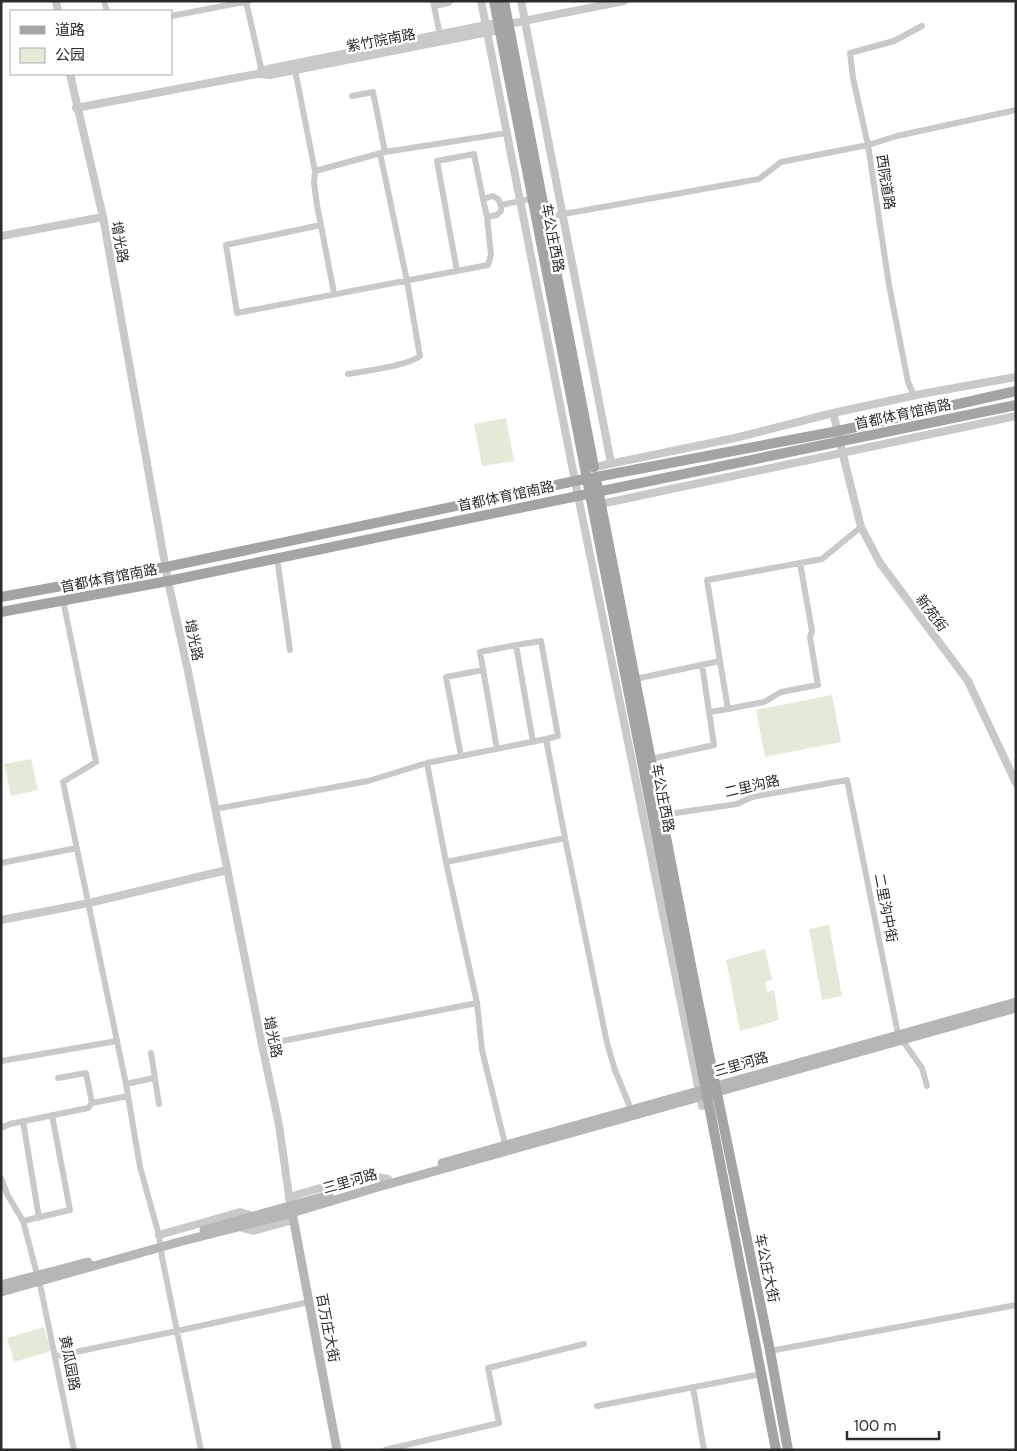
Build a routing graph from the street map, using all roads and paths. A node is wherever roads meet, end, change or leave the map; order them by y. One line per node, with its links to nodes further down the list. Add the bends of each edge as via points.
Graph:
1 (247, 1): 9 (street); 16 (street)
2 (448, 1): 8 (street)
3 (481, 1): 13 (street)
4 (494, 1): 11 (main road, 车公庄西路)
5 (504, 1): 11 (main road, 车公庄西路)
6 (521, 1): 10 (street)
7 (624, 1): 10 (street, 紫竹院南路)
8 (433, 4): 14 (street)
9 (172, 16)
10 (525, 21): 11 (street, 紫竹院南路); 29 (street)
11 (502, 26): 13 (street, 紫竹院南路); 25 (main road, 车公庄西路)
12 (922, 26): 22 (street, 西院道路, via 894,41 850,53)
13 (487, 29): 14 (street, 紫竹院南路); 15 (street, 紫竹院南路); 21 (street)
14 (440, 35): 16 (street, 紫竹院南路)
15 (295, 70): 16 (street, 紫竹院南路, via 270,75); 24 (street)
16 (259, 73): 19 (street, 紫竹院南路)
17 (70, 75): 19 (street, 增光路)
18 (352, 96): 23 (street, via 373,92)
19 (76, 108): 30 (street, 增光路)
20 (1016, 110): 22 (street)
21 (507, 133): 23 (street); 27 (street)
22 (868, 145): 29 (street, via 782,162 759,179); 39 (street, 西院道路, via 889,284)
23 (383, 153): 24 (street); 35 (street)
24 (315, 171): 32 (street)
25 (536, 198): 27 (street); 47 (main road, 车公庄西路)
26 (483, 199): 28 (street, via 493,196); 31 (street); 34 (street, via 474,154 437,160)
27 (520, 201): 28 (street); 48 (street)
28 (501, 205): 31 (street, via 497,215)
29 (560, 215): 46 (street)
30 (103, 217): 33 (street); 55 (street, 增光路)
31 (487, 217): 34 (street, via 491,255 488,265)
32 (321, 225): 36 (street); 36 (street, via 226,245 237,312)
33 (1, 236)
34 (457, 271): 35 (street)
35 (407, 281): 36 (street); 37 (street, via 420,356 407,362)
36 (334, 293)
37 (348, 374)
38 (1016, 377): 42 (street, 首都体育馆南路)
39 (912, 391)
40 (1016, 391): 44 (main road, 首都体育馆南路)
41 (1016, 405): 44 (main road, 首都体育馆南路)
42 (833, 413): 44 (street, 新苑街); 46 (street, 首都体育馆南路, via 735,438)
43 (1016, 416): 45 (street, 首都体育馆南路)
44 (839, 436): 45 (street, 新苑街); 47 (main road, 首都体育馆南路); 49 (main road, 首都体育馆南路)
45 (842, 452): 51 (street, 首都体育馆南路); 52 (street, 新苑街)
46 (611, 463): 47 (street, 首都体育馆南路)
47 (590, 473): 48 (main road, 首都体育馆南路); 49 (main road, 车公庄西路)
48 (575, 481): 50 (street); 55 (main road, 首都体育馆南路)
49 (594, 492): 50 (main road, 首都体育馆南路); 51 (main road, 车公庄西路)
50 (578, 495): 53 (main road, 首都体育馆南路); 86 (street)
51 (596, 505): 65 (main road, 车公庄西路); 85 (main road, 车公庄西路)
52 (861, 527): 54 (street, via 822,558); 75 (street, 新苑街, via 880,564 968,681)
53 (276, 558): 56 (main road, 首都体育馆南路); 61 (street)
54 (800, 563): 62 (street, via 707,580); 66 (street, via 818,685 781,692 764,702)
55 (166, 567): 56 (street, 增光路); 57 (main road, 首都体育馆南路)
56 (168, 581): 58 (main road, 首都体育馆南路); 76 (street, 增光路)
57 (1, 597)
58 (63, 600): 59 (main road, 首都体育馆南路); 79 (street, via 96,762 63,782)
59 (1, 612)
60 (516, 645): 64 (street, via 480,652); 68 (street, via 541,640 558,736); 69 (street)
61 (290, 650)
62 (720, 661): 63 (street); 66 (street)
63 (702, 665): 65 (street); 67 (street)
64 (483, 670): 70 (street); 71 (street, via 446,677)
65 (635, 679): 72 (main road, 车公庄西路)
66 (728, 709): 67 (street)
67 (709, 712): 72 (street, via 714,745)
68 (546, 739): 69 (street); 78 (street)
69 (533, 742): 70 (street)
70 (497, 749): 71 (street)
71 (461, 756): 73 (street)
72 (651, 759): 77 (main road, 车公庄西路)
73 (427, 763): 76 (street, via 368,781); 80 (street)
74 (847, 780): 77 (street, 二里沟路, via 752,797 738,804); 90 (street, 二里沟中街)
75 (1016, 783)
76 (215, 809): 82 (street, 增光路)
77 (662, 815): 99 (main road, 车公庄西路)
78 (565, 838): 80 (street); 103 (street, via 607,1043)
79 (77, 848): 81 (street); 83 (street)
80 (446, 862): 88 (street)
81 (1, 863)
82 (227, 870): 83 (street); 92 (street, 增光路)
83 (89, 903): 84 (street); 91 (street)
84 (1, 920)
85 (684, 980): 86 (main road); 99 (main road, 车公庄西路)
86 (680, 1000): 99 (street)
87 (1016, 1002): 90 (main road, 三里河路)
88 (477, 1003): 92 (street); 107 (street, via 482,1050)
89 (1016, 1008): 90 (main road, 三里河路)
90 (900, 1037): 98 (street, via 922,1068); 99 (main road, 三里河路)
91 (117, 1040): 94 (street); 97 (street)
92 (262, 1045): 109 (street, 增光路, via 279,1124)
93 (151, 1053): 96 (street)
94 (1, 1061)
95 (58, 1078): 101 (street, via 86,1073)
96 (154, 1078): 97 (street); 102 (street)
97 (126, 1084): 100 (street)
98 (927, 1086)
99 (706, 1094): 103 (main road, 三里河路); 120 (main road, 车公庄大街); 122 (main road, 车公庄大街)
100 (128, 1096): 101 (street); 112 (street, via 140,1167)
101 (92, 1103): 104 (street, via 88,1108)
102 (159, 1104)
103 (633, 1113): 107 (main road, 三里河路)
104 (52, 1115): 105 (street); 110 (street, via 70,1210)
105 (23, 1121): 106 (street); 110 (street)
106 (1, 1128)
107 (505, 1145): 109 (main road, 三里河路); 109 (main road, 三里河路)
108 (1, 1178): 111 (street, 黄瓜园路)
109 (291, 1209): 112 (main road, 三里河路); 112 (main road, 三里河路, via 239,1227); 116 (main road, 百万庄大街)
110 (39, 1218): 111 (street)
111 (23, 1221): 113 (street, 黄瓜园路)
112 (160, 1242): 113 (main road, 三里河路); 118 (street)
113 (38, 1278): 114 (main road, 三里河路); 115 (main road, 三里河路); 121 (street, 黄瓜园路)
114 (1, 1285)
115 (1, 1292)
116 (309, 1302): 118 (street); 127 (main road, 百万庄大街)
117 (1016, 1305): 120 (street)
118 (177, 1331): 121 (street); 126 (street)
119 (584, 1344): 128 (street, via 488,1368 499,1424)
120 (770, 1351): 131 (main road, 车公庄大街)
121 (56, 1356): 125 (street, 黄瓜园路)
122 (761, 1374): 123 (street); 130 (main road, 车公庄大街)
123 (693, 1388): 124 (street); 129 (street)
124 (597, 1406)
125 (74, 1450)
126 (202, 1450)
127 (337, 1450)
128 (385, 1450)
129 (704, 1450)
130 (776, 1450)
131 (788, 1450)

